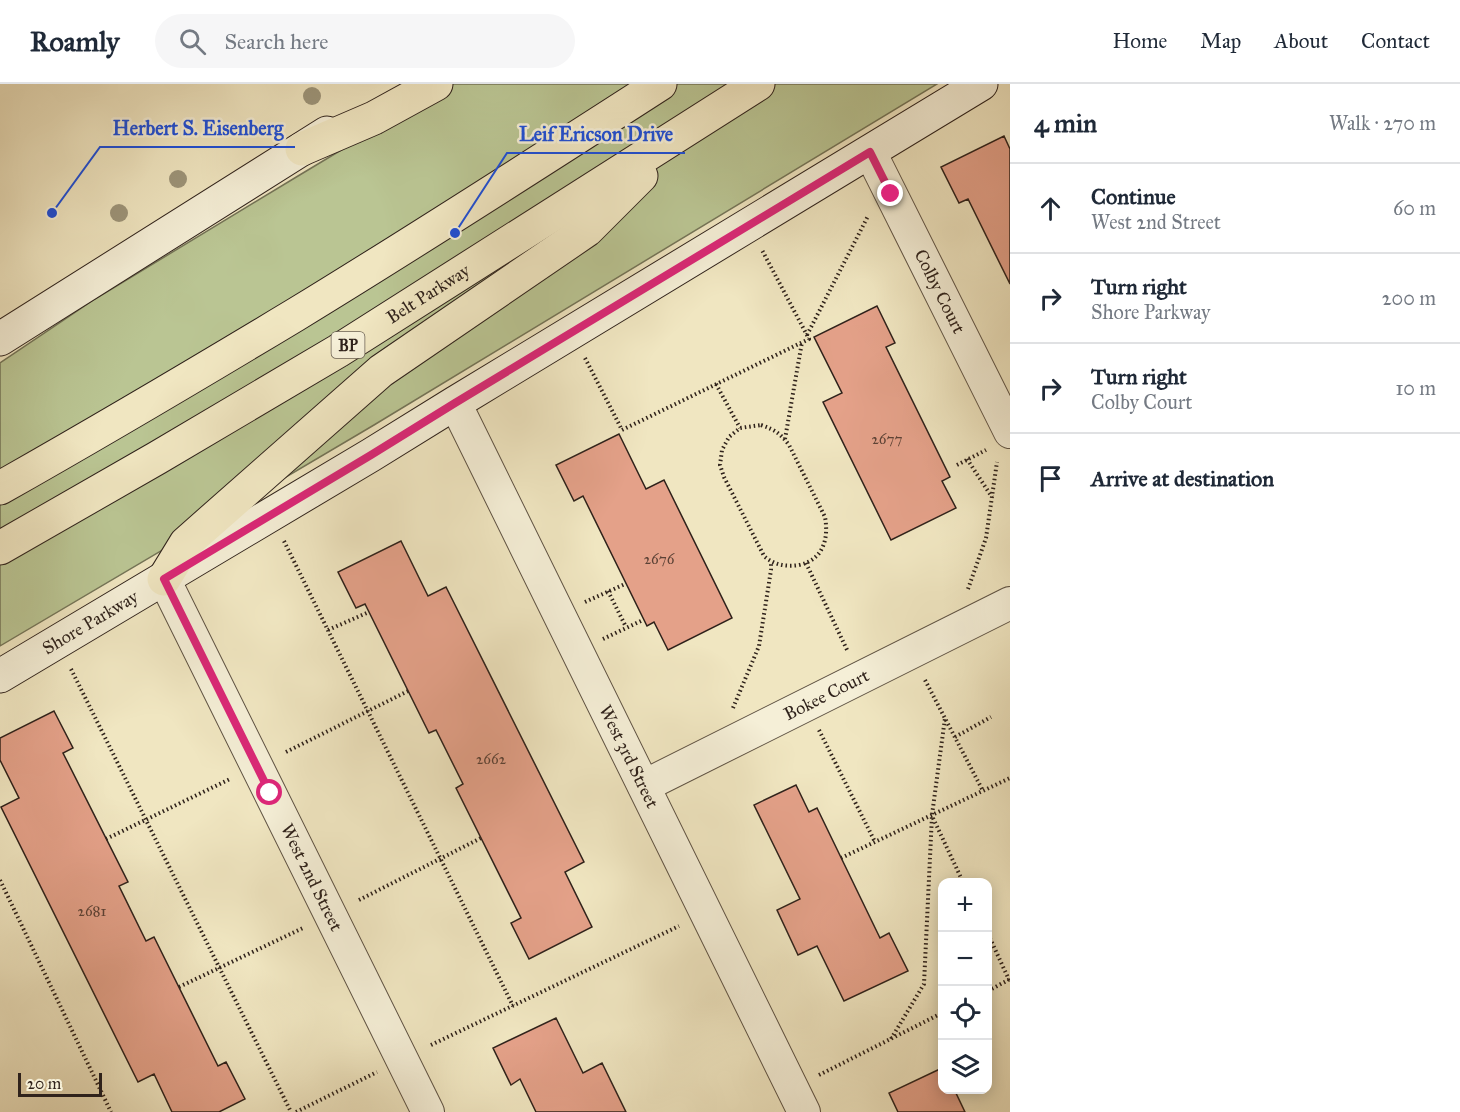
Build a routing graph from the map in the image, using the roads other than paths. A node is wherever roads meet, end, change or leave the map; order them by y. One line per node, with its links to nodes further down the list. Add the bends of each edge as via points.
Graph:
1 (405, 84): 7 (main road)
2 (436, 84): 7 (highway, via 374,118)
3 (660, 84): 12 (highway, via 296,314)
4 (759, 84): 6 (highway, Belt Parkway / BP)
5 (981, 84): 8 (main road, Shore Parkway)
6 (688, 130): 13 (highway, Belt Parkway / BP, via 338,351); 14 (highway, via 587,230 381,371 186,543)
7 (302, 148): 9 (main road)
8 (870, 152): 10 (main road, Shore Parkway); 11 (street, Colby Court)
9 (0, 339)
10 (455, 403): 14 (main road, Shore Parkway); 17 (street, West 3rd Street)
11 (1000, 440)
12 (0, 488)
13 (0, 548)
14 (164, 579): 16 (main road, Shore Parkway); 18 (street, West 2nd Street)
15 (1010, 603): 17 (street, Bokee Court)
16 (0, 676)
17 (644, 786): 19 (street, West 3rd Street)
18 (428, 1112)
19 (804, 1112)

